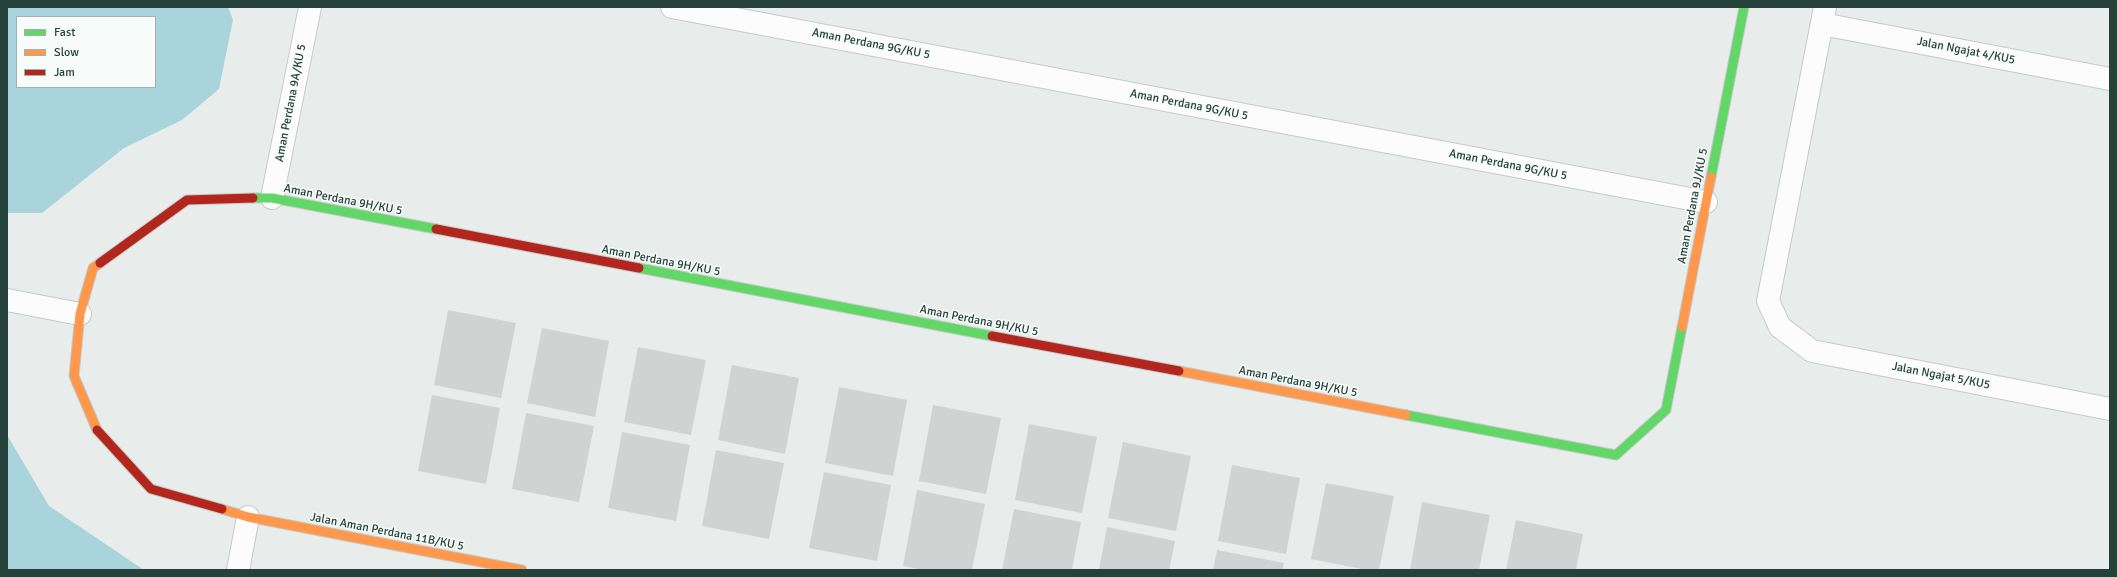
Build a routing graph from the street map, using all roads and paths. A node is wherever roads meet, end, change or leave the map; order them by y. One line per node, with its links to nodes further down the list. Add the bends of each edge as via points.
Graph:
1 (310, 7): 6 (street, Aman Perdana 9A/KU 5)
2 (672, 7): 7 (street, Aman Perdana 9G/KU 5)
3 (1744, 7): 7 (street, Aman Perdana 9J/KU 5)
4 (1824, 15): 5 (street, Jalan Ngajat 4/KU5); 10 (street, Jalan Ngajat 5/KU5, via 1768,301 1780,327 1812,351)
5 (2110, 79)
6 (272, 198): 9 (street, Jalan Aman Perdana 11B/KU 5, via 187,200 93,268); 11 (street, Aman Perdana 9H/KU 5, via 1616,455)
7 (1706, 202): 11 (street, Aman Perdana 9J/KU 5)
8 (7, 300): 9 (street)
9 (80, 314): 12 (street, Jalan Aman Perdana 11B/KU 5, via 74,376 95,427 151,488)
10 (2110, 409)
11 (1666, 410)
12 (248, 517): 13 (street); 14 (street, Jalan Aman Perdana 11B/KU 5)
13 (238, 570)
14 (522, 570)

